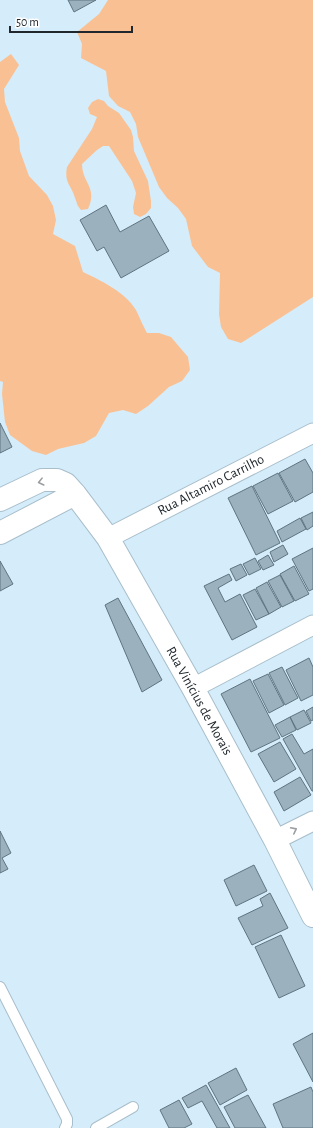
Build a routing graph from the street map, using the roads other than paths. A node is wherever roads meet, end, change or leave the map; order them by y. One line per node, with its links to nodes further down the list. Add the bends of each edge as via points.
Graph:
1 (313, 432): 6 (street, Rua Altamiro Carrilho)
2 (75, 494): 3 (street, Rua Vinícius de Morais, one-way to 3, via 66,484 57,480 42,480); 4 (street); 6 (street, Rua Vinícius de Morais)
3 (4, 498): 4 (street)
4 (22, 521): 5 (street)
5 (0, 533)
6 (108, 538): 8 (street, Rua Vinícius de Morais)
7 (313, 625): 8 (street)
8 (193, 688): 10 (street, Rua Vinícius de Morais)
9 (313, 821): 10 (street, one-way to 9)
10 (275, 840): 11 (street, Rua Vinícius de Morais)
11 (313, 916)
12 (0, 987): 14 (lane, via 67,1119)
13 (134, 1107): 15 (lane)
14 (64, 1128)
15 (96, 1128)

